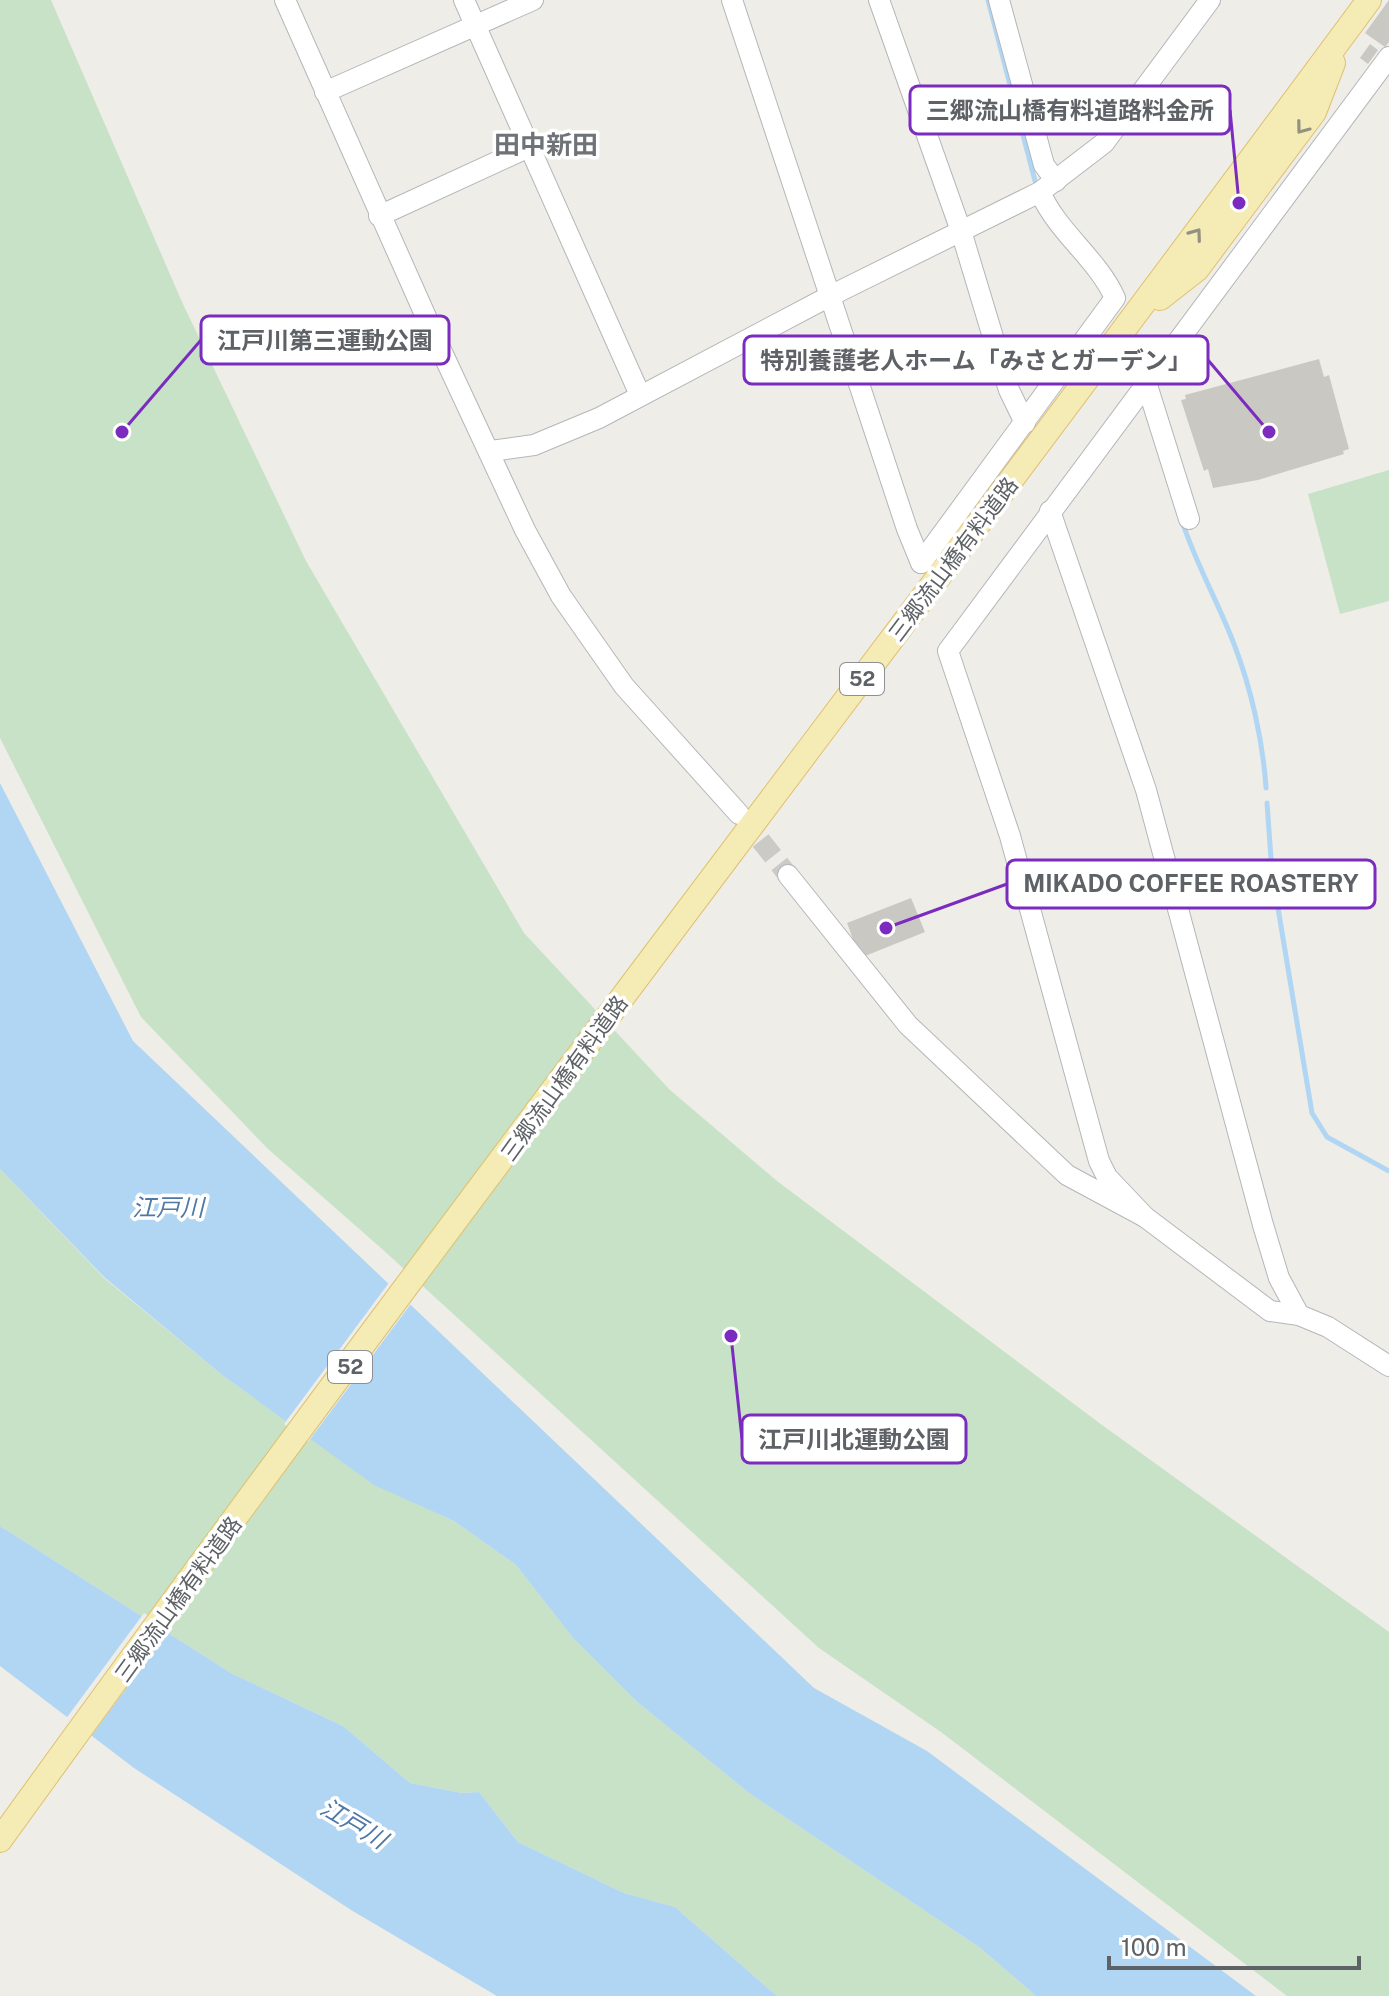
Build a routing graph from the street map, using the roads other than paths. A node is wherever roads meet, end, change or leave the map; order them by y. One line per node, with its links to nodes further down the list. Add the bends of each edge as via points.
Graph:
1 (285, 0): 11 (street)
2 (464, 0): 9 (street)
3 (533, 0): 9 (street)
4 (732, 0): 16 (street)
5 (879, 0): 15 (street)
6 (999, 0): 13 (street)
7 (1210, 0): 13 (street, via 1104,143)
8 (1369, 0): 28 (main road, 三郷流山橋有料道路 / 52)
9 (476, 26): 11 (street); 12 (street)
10 (1389, 57): 17 (street)
11 (325, 92): 14 (street)
12 (529, 147): 14 (street); 18 (street)
13 (1048, 187): 15 (street); 19 (street, via 1051,217 1107,281 1115,298)
14 (379, 216): 20 (street)
15 (961, 231): 16 (street); 19 (street, via 1009,390)
16 (830, 296): 18 (street); 19 (street, via 921,563)
17 (1146, 382): 21 (street); 22 (street)
18 (640, 395): 20 (street, via 561,435 510,451)
19 (1025, 423)
20 (491, 451): 23 (street, via 525,530 575,620 624,686)
21 (1050, 511): 25 (street, via 948,651 1010,836 1099,1161); 26 (street, via 1146,790 1263,1225 1279,1278)
22 (1189, 519)
23 (739, 814)
24 (788, 875): 25 (street, via 880,993 941,1057 1067,1175)
25 (1145, 1217): 26 (street, via 1270,1311)
26 (1299, 1315): 27 (street)
27 (1389, 1366)
28 (3, 1836)

